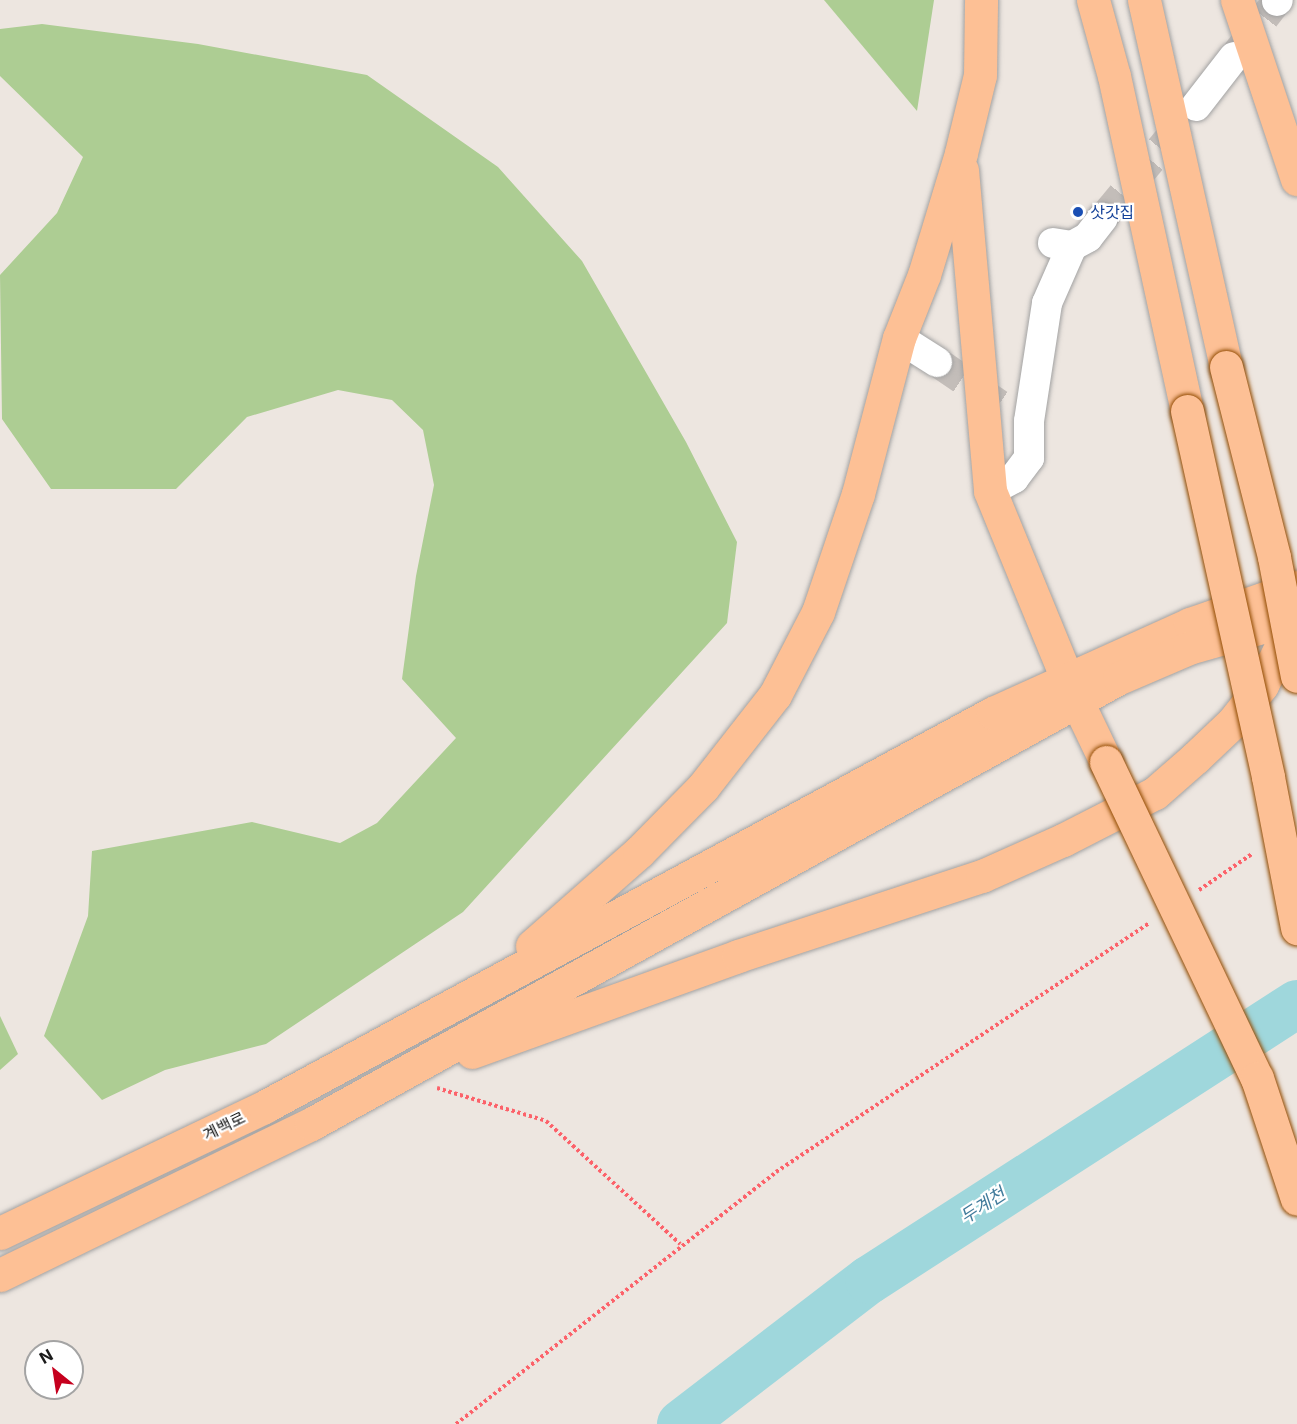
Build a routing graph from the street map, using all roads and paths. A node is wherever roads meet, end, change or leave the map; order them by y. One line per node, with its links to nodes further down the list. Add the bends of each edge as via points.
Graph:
1 (981, 0): 9 (main road, via 980,75)
2 (1093, 0): 22 (main road, bridge, via 1114,76 1269,777)
3 (1144, 0): 17 (main road, bridge, via 1226,367 1274,557)
4 (1237, 0): 7 (main road)
5 (1234, 57): 6 (street)
6 (1196, 106)
7 (1277, 111): 8 (main road); 10 (main road)
8 (1297, 147)
9 (961, 153): 12 (main road, via 924,275); 14 (main road)
10 (1297, 179)
11 (1103, 218): 14 (street, via 1088,237 1061,244 1018,415 1029,458 1014,478)
12 (899, 338): 13 (street); 23 (main road, via 858,494 818,612 776,695 703,787 639,852 543,938)
13 (937, 362)
14 (990, 491): 18 (main road)
15 (1297, 587): 18 (main road, via 1190,624)
16 (1292, 626): 18 (main road, via 1189,648); 24 (main road, via 1262,685 1233,722 1195,758 1155,793 1063,840 982,876 738,956 567,1021)
17 (1297, 676)
18 (1073, 689): 23 (main road, via 993,713); 24 (main road); 25 (main road, bridge, via 1257,1078)
19 (1256, 851): 20 (path)
20 (1190, 897)
21 (1160, 916): 27 (path, via 853,1119)
22 (1297, 928)
23 (443, 1010): 26 (main road, 계백로, via 264,1107)
24 (399, 1076): 27 (path, via 546,1121); 28 (main road, via 311,1124)
25 (1297, 1199)
26 (0, 1233)
27 (680, 1244): 29 (path)
28 (0, 1275)
29 (456, 1424)

